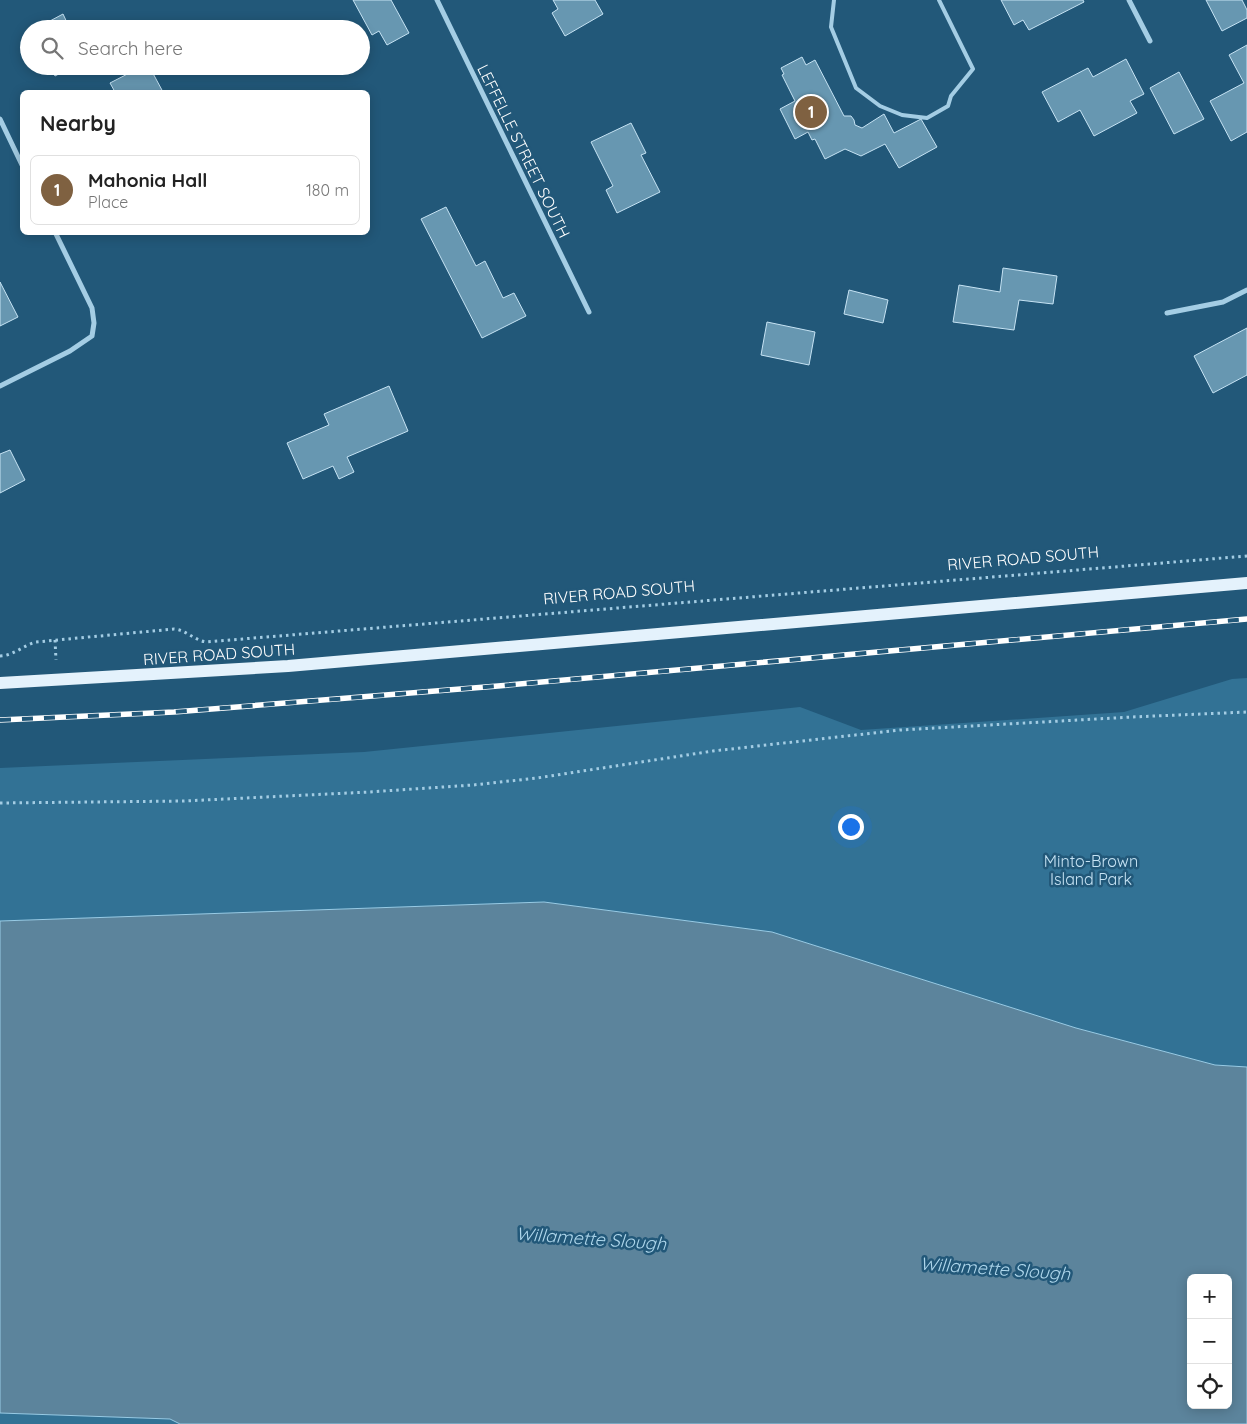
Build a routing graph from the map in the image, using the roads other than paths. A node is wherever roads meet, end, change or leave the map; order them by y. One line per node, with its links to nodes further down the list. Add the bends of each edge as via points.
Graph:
1 (437, 0): 10 (street, LEFFELLE STREET SOUTH)
2 (834, 0): 3 (lane, via 831,27 856,88 887,109 902,115 927,118 948,106 973,69)
3 (939, 0)
4 (1129, 0): 5 (street)
5 (1150, 41)
6 (0, 119): 7 (street)
7 (20, 161)
8 (56, 235): 12 (street, via 92,308 92,336 70,351)
9 (1247, 290): 11 (street, via 1223,302)
10 (589, 312)
11 (1168, 313)
12 (0, 386)
13 (1247, 583): 14 (main road, RIVER ROAD SOUTH, via 288,666)
14 (0, 683)

